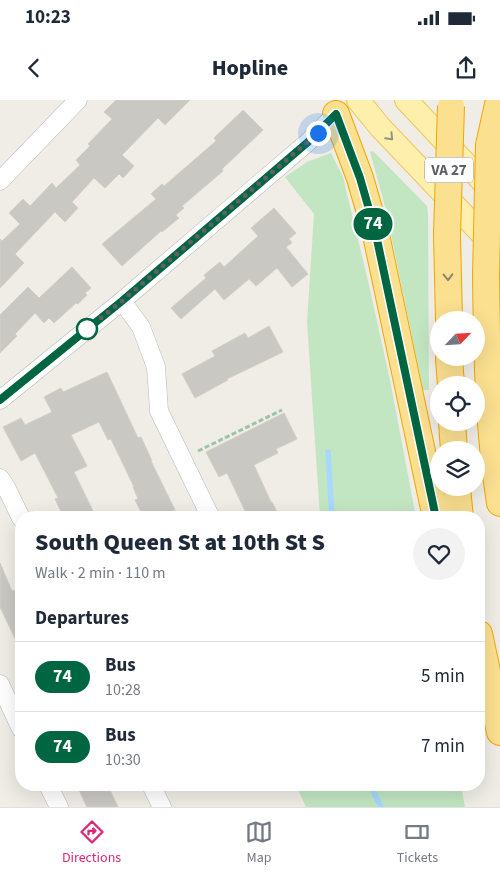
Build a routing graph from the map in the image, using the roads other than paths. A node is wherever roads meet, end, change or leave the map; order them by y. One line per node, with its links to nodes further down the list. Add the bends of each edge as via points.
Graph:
1 (78, 100): 9 (street)
2 (358, 100): 11 (main road, one-way to 11)
3 (406, 100): 10 (main road)
4 (491, 100): 8 (highway, VA 27)
5 (499, 100): 8 (highway)
6 (452, 103): 14 (highway, VA 27, one-way to 14, bridge, via 447,235)
7 (338, 105): 13 (street, via 308,142); 22 (highway, via 375,230)
8 (489, 145): 12 (highway, VA 27, bridge)
9 (0, 181)
10 (500, 200)
11 (500, 253)
12 (486, 276): 15 (highway); 19 (highway, VA 27, via 489,392)
13 (122, 301): 16 (street); 21 (street, via 140,327 156,367 159,411)
14 (449, 311)
15 (500, 368)
16 (0, 400)
17 (0, 478): 20 (street)
18 (458, 496): 23 (highway)
19 (500, 503)
20 (18, 511)
21 (207, 511)
22 (435, 511)
23 (459, 511)
24 (485, 669): 27 (highway)
25 (0, 684): 26 (street)
26 (15, 716)
27 (500, 732)
28 (51, 791): 30 (street)
29 (154, 791): 31 (street)
30 (58, 807)
31 (162, 807)

